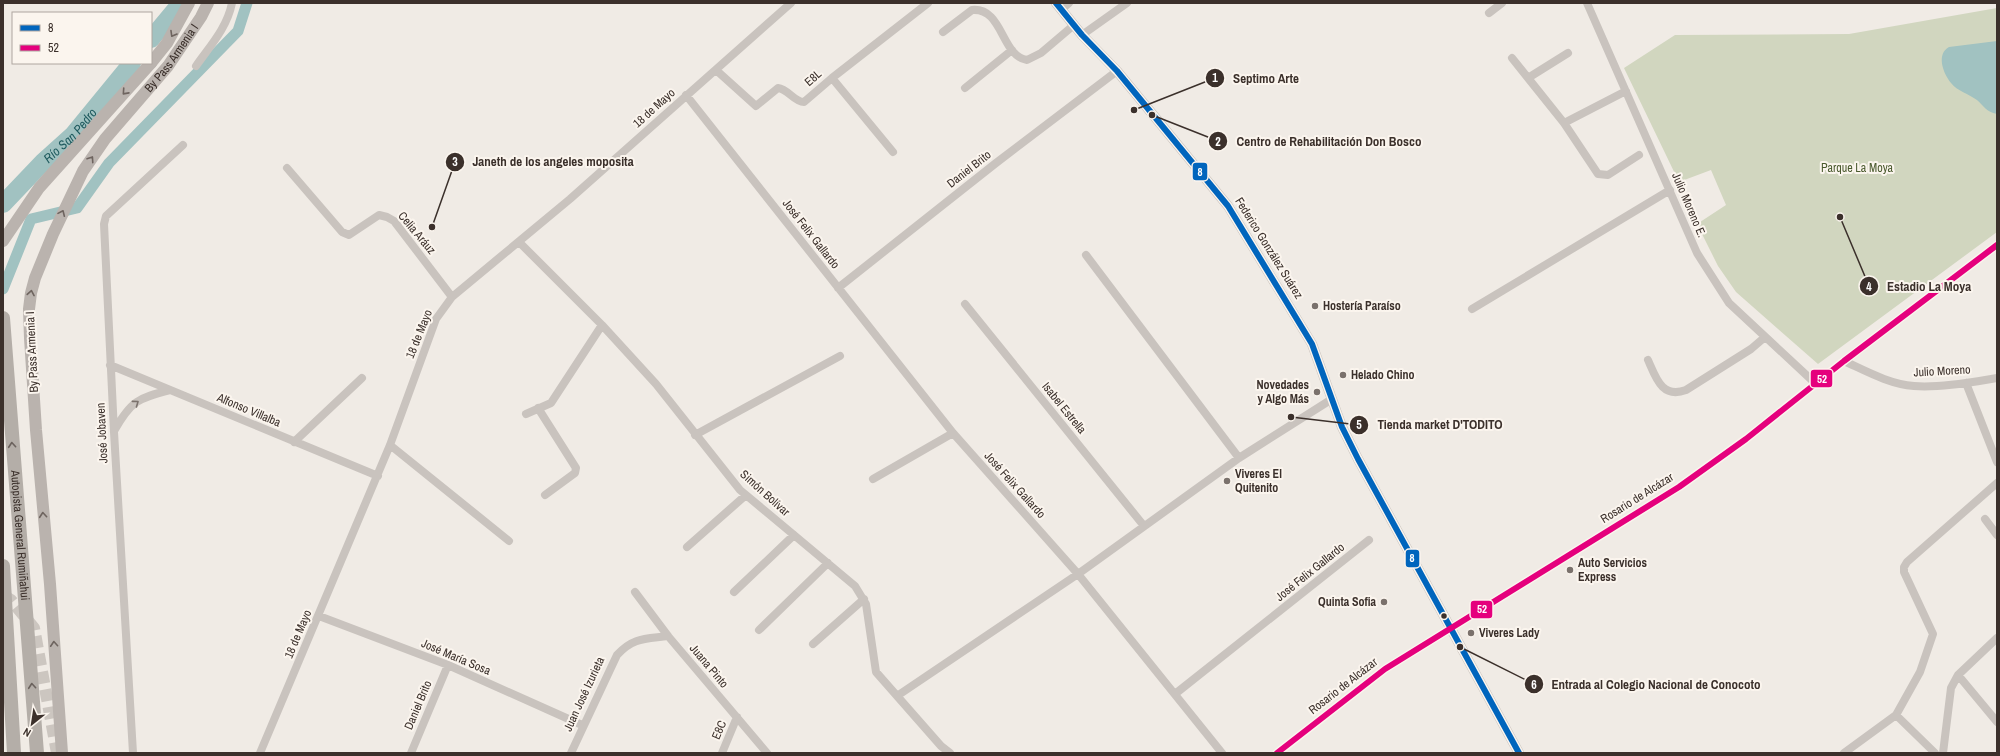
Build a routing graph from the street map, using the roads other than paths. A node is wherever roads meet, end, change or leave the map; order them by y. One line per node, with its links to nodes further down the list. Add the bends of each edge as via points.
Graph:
1 (189, 3): 17 (main road, By Pass Armenia I, one-way to 17, via 168,43)
2 (208, 3): 97 (main road, By Pass Armenia I, one-way to 2, via 29,309 35,278 83,171 105,139 168,66)
3 (232, 3): 19 (street, via 225,26)
4 (791, 3): 20 (street, 18 de Mayo)
5 (928, 3): 22 (street, E8L)
6 (1127, 3): 13 (street)
7 (1502, 3): 10 (street)
8 (1587, 3): 25 (street, Julio Moreno E.)
9 (1062, 5): 11 (street, Federico González Suárez)
10 (1489, 13)
11 (1074, 25): 13 (street, Federico González Suárez); 14 (street, via 1032,59 1019,58)
12 (943, 32): 14 (street, via 966,13 978,9 993,20)
13 (1082, 35): 21 (street, Federico González Suárez)
14 (1012, 50): 24 (street)
15 (1568, 53): 23 (street)
16 (1512, 58): 23 (street)
17 (152, 62)
18 (150, 64): 33 (main road, By Pass Armenia I, one-way to 33, via 39,188)
19 (196, 66)
20 (716, 70): 22 (street, E8L, via 756,106 778,88 804,102); 26 (street, 18 de Mayo)
21 (1117, 71): 37 (street, Daniel Brito); 53 (street, Federico González Suárez, via 1228,206 1312,344)
22 (832, 78): 29 (street)
23 (1528, 78): 27 (street)
24 (965, 88)
25 (1626, 91): 27 (street); 32 (street, Julio Moreno E.)
26 (686, 95): 34 (street, 18 de Mayo); 37 (street, José Felix Gallardo)
27 (1564, 123): 30 (street, via 1598,174 1608,175)
28 (183, 145): 47 (street, José Jobaven, via 104,220)
29 (893, 152)
30 (1639, 155)
31 (287, 168): 38 (street, Celia Aráuz, via 342,232 349,235 379,215 394,220)
32 (1670, 190): 40 (street); 43 (street, Julio Moreno E., via 1697,253 1729,303)
33 (3, 241)
34 (519, 242): 38 (street, 18 de Mayo); 42 (street, Simón Bolívar)
35 (1997, 245): 46 (street, Rosario de Alcázar)
36 (1086, 254): 61 (street)
37 (838, 288): 57 (street, José Felix Gallardo)
38 (452, 297): 60 (street, 18 de Mayo, via 436,318)
39 (965, 304): 69 (street, Isabel Estrella)
40 (1472, 308)
41 (3, 318): 96 (highway, Autopista General Rumiñahui, one-way to 41)
42 (602, 325): 54 (street, via 551,402); 58 (street, Simón Bolívar, via 656,384)
43 (1765, 337): 45 (street, via 1686,390 1677,393 1668,392 1662,386); 51 (street, Julio Moreno E.)
44 (840, 356): 58 (street)
45 (1648, 360)
46 (1844, 361): 50 (street, Julio Moreno, via 1881,378 1913,386); 51 (street, Rosario de Alcázar)
47 (110, 365): 52 (street, Alfonso Villalba); 56 (street, José Jobaven)
48 (362, 378): 59 (street)
49 (1997, 378): 50 (street, Julio Moreno)
50 (1966, 383): 62 (street)
51 (1816, 384): 82 (street, Rosario de Alcázar, via 1679,487)
52 (170, 390): 56 (street, one-way to 52, via 125,412 137,400); 59 (street, Alfonso Villalba)
53 (1332, 399): 61 (street); 82 (street, Federico González Suárez, via 1358,459)
54 (538, 408): 55 (street); 66 (street, via 576,468 575,473)
55 (526, 414)
56 (114, 432): 98 (street, José Jobaven)
57 (954, 433): 64 (street); 77 (street, José Felix Gallardo)
58 (695, 435): 67 (street, Simón Bolívar)
59 (294, 442): 63 (street, Alfonso Villalba)
60 (390, 445): 63 (street, 18 de Mayo); 73 (street)
61 (1239, 458): 69 (street)
62 (1997, 462)
63 (378, 476): 81 (street, 18 de Mayo)
64 (873, 479)
65 (1997, 483): 91 (street, via 1904,567 1933,634 1920,672)
66 (545, 495)
67 (746, 495): 70 (street, Simón Bolívar); 74 (street)
68 (1984, 518): 71 (street)
69 (1144, 526): 77 (street)
70 (794, 535): 75 (street, Simón Bolívar); 79 (street)
71 (1997, 535)
72 (1369, 540): 89 (street, José Felix Gallardo)
73 (509, 541)
74 (687, 547)
75 (828, 563): 80 (street, Simón Bolívar, via 855,586); 83 (street)
76 (3, 566): 95 (highway, Autopista General Rumiñahui)
77 (1078, 574): 89 (street, José Felix Gallardo); 90 (street)
78 (635, 592): 84 (street, Juana Pinto)
79 (734, 592)
80 (864, 599): 86 (street); 90 (street, Simón Bolívar, via 876,672)
81 (319, 616): 87 (street, José María Sosa); 99 (street, 18 de Mayo)
82 (1451, 628): 106 (street, Rosario de Alcázar, via 1385,669); 107 (street, Federico González Suárez)
83 (759, 630)
84 (668, 636): 92 (street, Juana Pinto); 94 (street, Juan José Izurieta, via 636,640 624,647 610,666)
85 (1997, 638): 88 (street)
86 (813, 644)
87 (448, 666): 94 (street, José María Sosa); 100 (street, Daniel Brito)
88 (1958, 675): 93 (street); 110 (street, via 1951,688)
89 (1175, 694): 105 (street)
90 (897, 696): 104 (street, Simón Bolívar)
91 (1896, 715): 108 (street); 109 (street)
92 (737, 717): 102 (street, E8C); 103 (street, Juana Pinto)
93 (1997, 722)
94 (582, 725): 101 (street, Juan José Izurieta)
95 (14, 753)
96 (37, 753)
97 (62, 753)
98 (133, 753)
99 (260, 753)
100 (411, 753)
101 (570, 753)
102 (722, 753)
103 (767, 753)
104 (950, 753)
105 (1222, 753)
106 (1277, 753)
107 (1519, 753)
108 (1844, 753)
109 (1935, 753)
110 (1943, 753)

